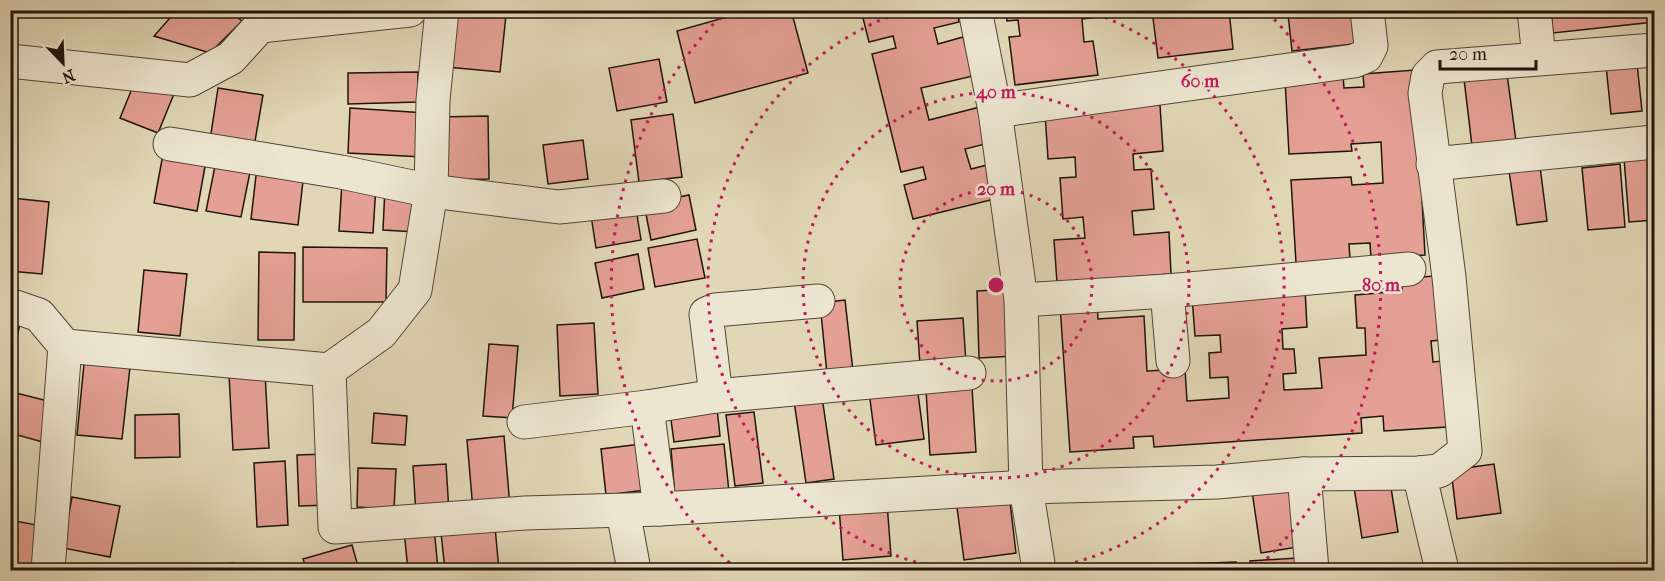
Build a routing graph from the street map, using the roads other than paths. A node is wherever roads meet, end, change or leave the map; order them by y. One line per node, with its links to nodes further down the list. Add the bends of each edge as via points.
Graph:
1 (410, 10): 6 (street)
2 (442, 10): 14 (street, via 433,100)
3 (975, 10): 10 (street)
4 (1367, 10): 10 (street, via 1371,46 1366,57 1354,61)
5 (1534, 10): 8 (street)
6 (264, 18): 9 (street, via 231,58 190,80)
7 (1654, 50): 8 (street)
8 (1539, 58): 13 (street, via 1437,67 1428,76 1425,93)
9 (10, 62)
10 (995, 111): 18 (street)
11 (1654, 142): 13 (street)
12 (170, 144): 14 (street)
13 (1433, 164): 28 (street, via 1449,277 1465,451 1439,471)
14 (431, 191): 15 (street, via 559,207); 23 (street, via 415,290 381,333)
15 (664, 196)
16 (1409, 269): 17 (street)
17 (1167, 291): 18 (street); 22 (street)
18 (1021, 300): 30 (street)
19 (818, 301): 25 (street, via 706,314)
20 (10, 305): 21 (street, via 39,315)
21 (65, 346): 23 (street); 33 (street)
22 (1173, 360)
23 (329, 370): 32 (street, via 335,527 525,513)
24 (969, 373): 25 (street)
25 (716, 396): 26 (street)
26 (647, 407): 27 (street); 31 (street)
27 (524, 422)
28 (1419, 473): 29 (street); 37 (street)
29 (1304, 474): 30 (street, via 1218,482); 36 (street)
30 (1026, 487): 31 (street); 35 (street)
31 (660, 509): 32 (street)
32 (623, 511): 34 (street)
33 (48, 570)
34 (634, 570)
35 (1039, 570)
36 (1312, 570)
37 (1442, 570)

